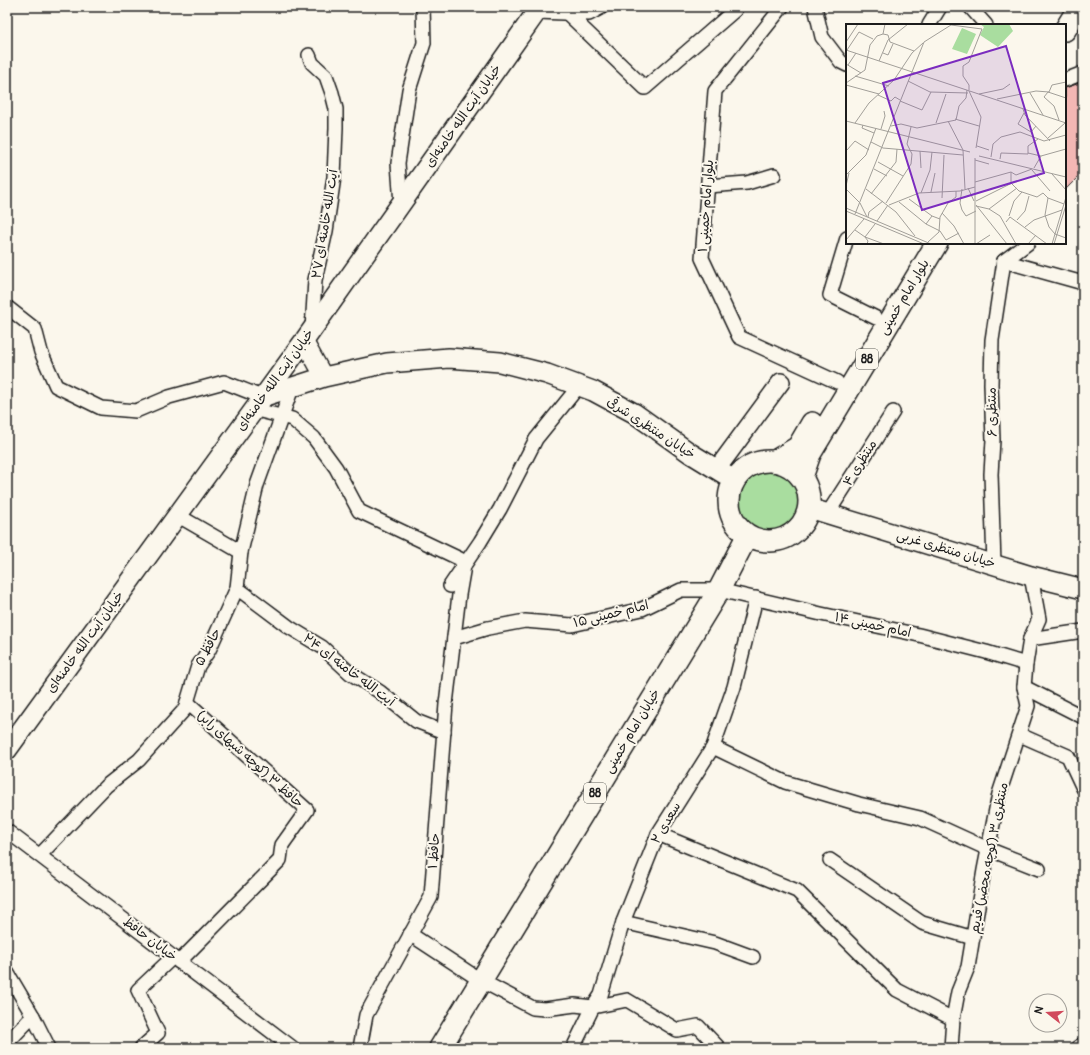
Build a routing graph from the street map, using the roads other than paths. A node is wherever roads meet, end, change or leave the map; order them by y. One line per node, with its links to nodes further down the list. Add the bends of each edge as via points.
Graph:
1 (424, 7): 22 (street, via 424,43 409,90 398,163)
2 (602, 7): 11 (street, via 589,14)
3 (734, 7): 11 (street, via 735,10 644,88)
4 (782, 7): 21 (street, بلوار امام خمینی ۱, via 715,91)
5 (815, 7): 17 (street, via 822,37 841,62)
6 (940, 7): 12 (street)
7 (970, 7): 13 (street)
8 (1063, 7): 14 (main road)
9 (1079, 7): 15 (main road)
10 (538, 9): 11 (street); 22 (main road, خیابان آیت الله خامنه‌ای)
11 (567, 13)
12 (930, 24)
13 (985, 24)
14 (1053, 24)
15 (1066, 28)
16 (309, 56): 31 (street, آیت الله خامنه ای ۲۷, via 312,63 326,76 336,109 336,128 334,177 315,280)
17 (846, 64)
18 (1083, 72): 19 (street)
19 (1066, 80)
20 (774, 175): 21 (street, via 747,183)
21 (708, 186): 34 (street, بلوار امام خمینی ۱, via 702,258 739,337)
22 (400, 204): 31 (main road, خیابان آیت الله خامنه‌ای)
23 (846, 241): 30 (street, via 830,295)
24 (920, 244): 30 (main road, بلوار امام خمینی / 88)
25 (936, 244): 41 (main road, بلوار امام خمینی / 88, via 810,454)
26 (1027, 244): 27 (street)
27 (1004, 261): 28 (street); 47 (street, منتظری ۶, via 992,340 991,480)
28 (1083, 283)
29 (7, 307): 37 (street, via 35,329 41,352 56,386 102,408 136,411 169,397 224,382)
30 (876, 318): 34 (main road, بلوار امام خمینی / 88)
31 (308, 335): 32 (street); 37 (main road, خیابان آیت الله خامنه‌ای)
32 (324, 377): 35 (main road, خیابان منتظری شرقی, via 388,363 449,358 500,362 547,374); 36 (main road, خیابان منتظری شرقی)
33 (781, 382): 40 (street)
34 (837, 382): 39 (main road, بلوار امام خمینی / 88, via 798,447)
35 (579, 386): 40 (main road, خیابان منتظری شرقی, via 634,413 690,453); 48 (street, via 536,439 500,509)
36 (292, 388): 37 (main road, خیابان منتظری شرقی); 46 (street, حافظ ۵, via 256,485)
37 (258, 403): 44 (main road, خیابان آیت الله خامنه‌ای); 48 (street, via 292,419 314,438 336,468 359,511 460,559)
38 (892, 412): 43 (street, منتظری ۴)
39 (775, 461): 40 (main road, 88, via 763,461); 41 (main road, via 790,467)
40 (726, 474): 45 (main road, 88, via 731,516)
41 (802, 477): 42 (main road, via 807,487)
42 (809, 508): 43 (main road, خیابان منتظری غربی); 45 (main road, via 796,531 785,538 772,542 759,541)
43 (828, 513): 47 (main road, خیابان منتظری غربی)
44 (177, 515): 46 (street); 65 (main road, خیابان آیت الله خامنه‌ای)
45 (747, 536): 53 (main road, خیابان امام خمینی / 88)
46 (241, 552): 51 (street, حافظ ۵)
47 (994, 564): 49 (main road, خیابان منتظری غربی)
48 (464, 566): 50 (street); 56 (street, حافظ ۱)
49 (1031, 576): 52 (main road, خیابان منتظری غربی); 57 (street, منتظری ۳ (کوچه محضر) قدیم, via 1039,619)
50 (450, 586)
51 (237, 588): 60 (street, حافظ ۵, via 209,650 198,666); 62 (street, آیت الله خامنه ای ۲۴, via 322,647 350,672 416,721)
52 (1083, 589)
53 (719, 590): 54 (street, امام خمینی ۱۴); 56 (street, امام خمینی ۱۵, via 681,590 642,609 572,625 525,621); 79 (main road, خیابان امام خمینی / 88)
54 (756, 598): 58 (street, امام خمینی ۱۴, via 919,635); 64 (street, سعدی ۲, via 734,687)
55 (1083, 631): 57 (street)
56 (454, 638): 62 (street, حافظ ۱)
57 (1030, 639): 58 (street, منتظری ۳ (کوچه محضر) قدیم)
58 (1026, 664): 59 (street, منتظری ۳ (کوچه محضر) قدیم)
59 (1024, 687): 61 (street); 63 (street, منتظری ۳ (کوچه محضر) قدیم, via 1028,706)
60 (187, 702): 70 (street, حافظ ۵, via 184,709 139,760 106,786); 77 (street, حافظ ۳ (کوچه شبهای رابر), via 307,810 282,845 280,860)
61 (1083, 717)
62 (444, 732): 74 (street, حافظ ۱, via 431,897)
63 (1020, 735): 66 (street, via 1068,756); 69 (street, منتظری ۳ (کوچه محضر) قدیم, via 999,794)
64 (713, 747): 68 (street, سعدی ۲); 69 (street, via 785,782 859,804 920,818)
65 (7, 750)
66 (1083, 788)
67 (7, 831): 70 (street, خیابان حافظ)
68 (658, 834): 73 (street, سعدی ۲); 82 (street, via 797,891 896,990)
69 (988, 849): 72 (street); 75 (street, منتظری ۳ (کوچه محضر) قدیم)
70 (40, 855): 77 (street, خیابان حافظ)
71 (830, 860): 75 (street, via 922,923)
72 (1039, 869)
73 (623, 922): 76 (street, via 716,942); 80 (street, سعدی ۲, via 601,995)
74 (410, 934): 79 (street); 88 (street, حافظ ۱, via 366,1015)
75 (973, 938): 82 (street, منتظری ۳ (کوچه محضر) قدیم, via 968,967 958,992)
76 (753, 957)
77 (176, 959): 86 (street, via 138,990 158,1033); 87 (street, خیابان حافظ)
78 (7, 972): 81 (street)
79 (480, 980): 80 (street, via 533,1008 575,1005); 89 (main road, خیابان امام خمینی / 88)
80 (593, 1007): 90 (street, سعدی ۲); 91 (street, via 627,1000 677,1030 698,1026)
81 (33, 1016): 83 (street); 85 (street)
82 (953, 1019): 92 (street, منتظری ۳ (کوچه محضر) قدیم)
83 (7, 1043)
84 (1083, 1044): 93 (street)
85 (49, 1048)
86 (141, 1048)
87 (293, 1048)
88 (360, 1048)
89 (440, 1048)
90 (573, 1048)
91 (719, 1048)
92 (951, 1048)
93 (1077, 1048)

